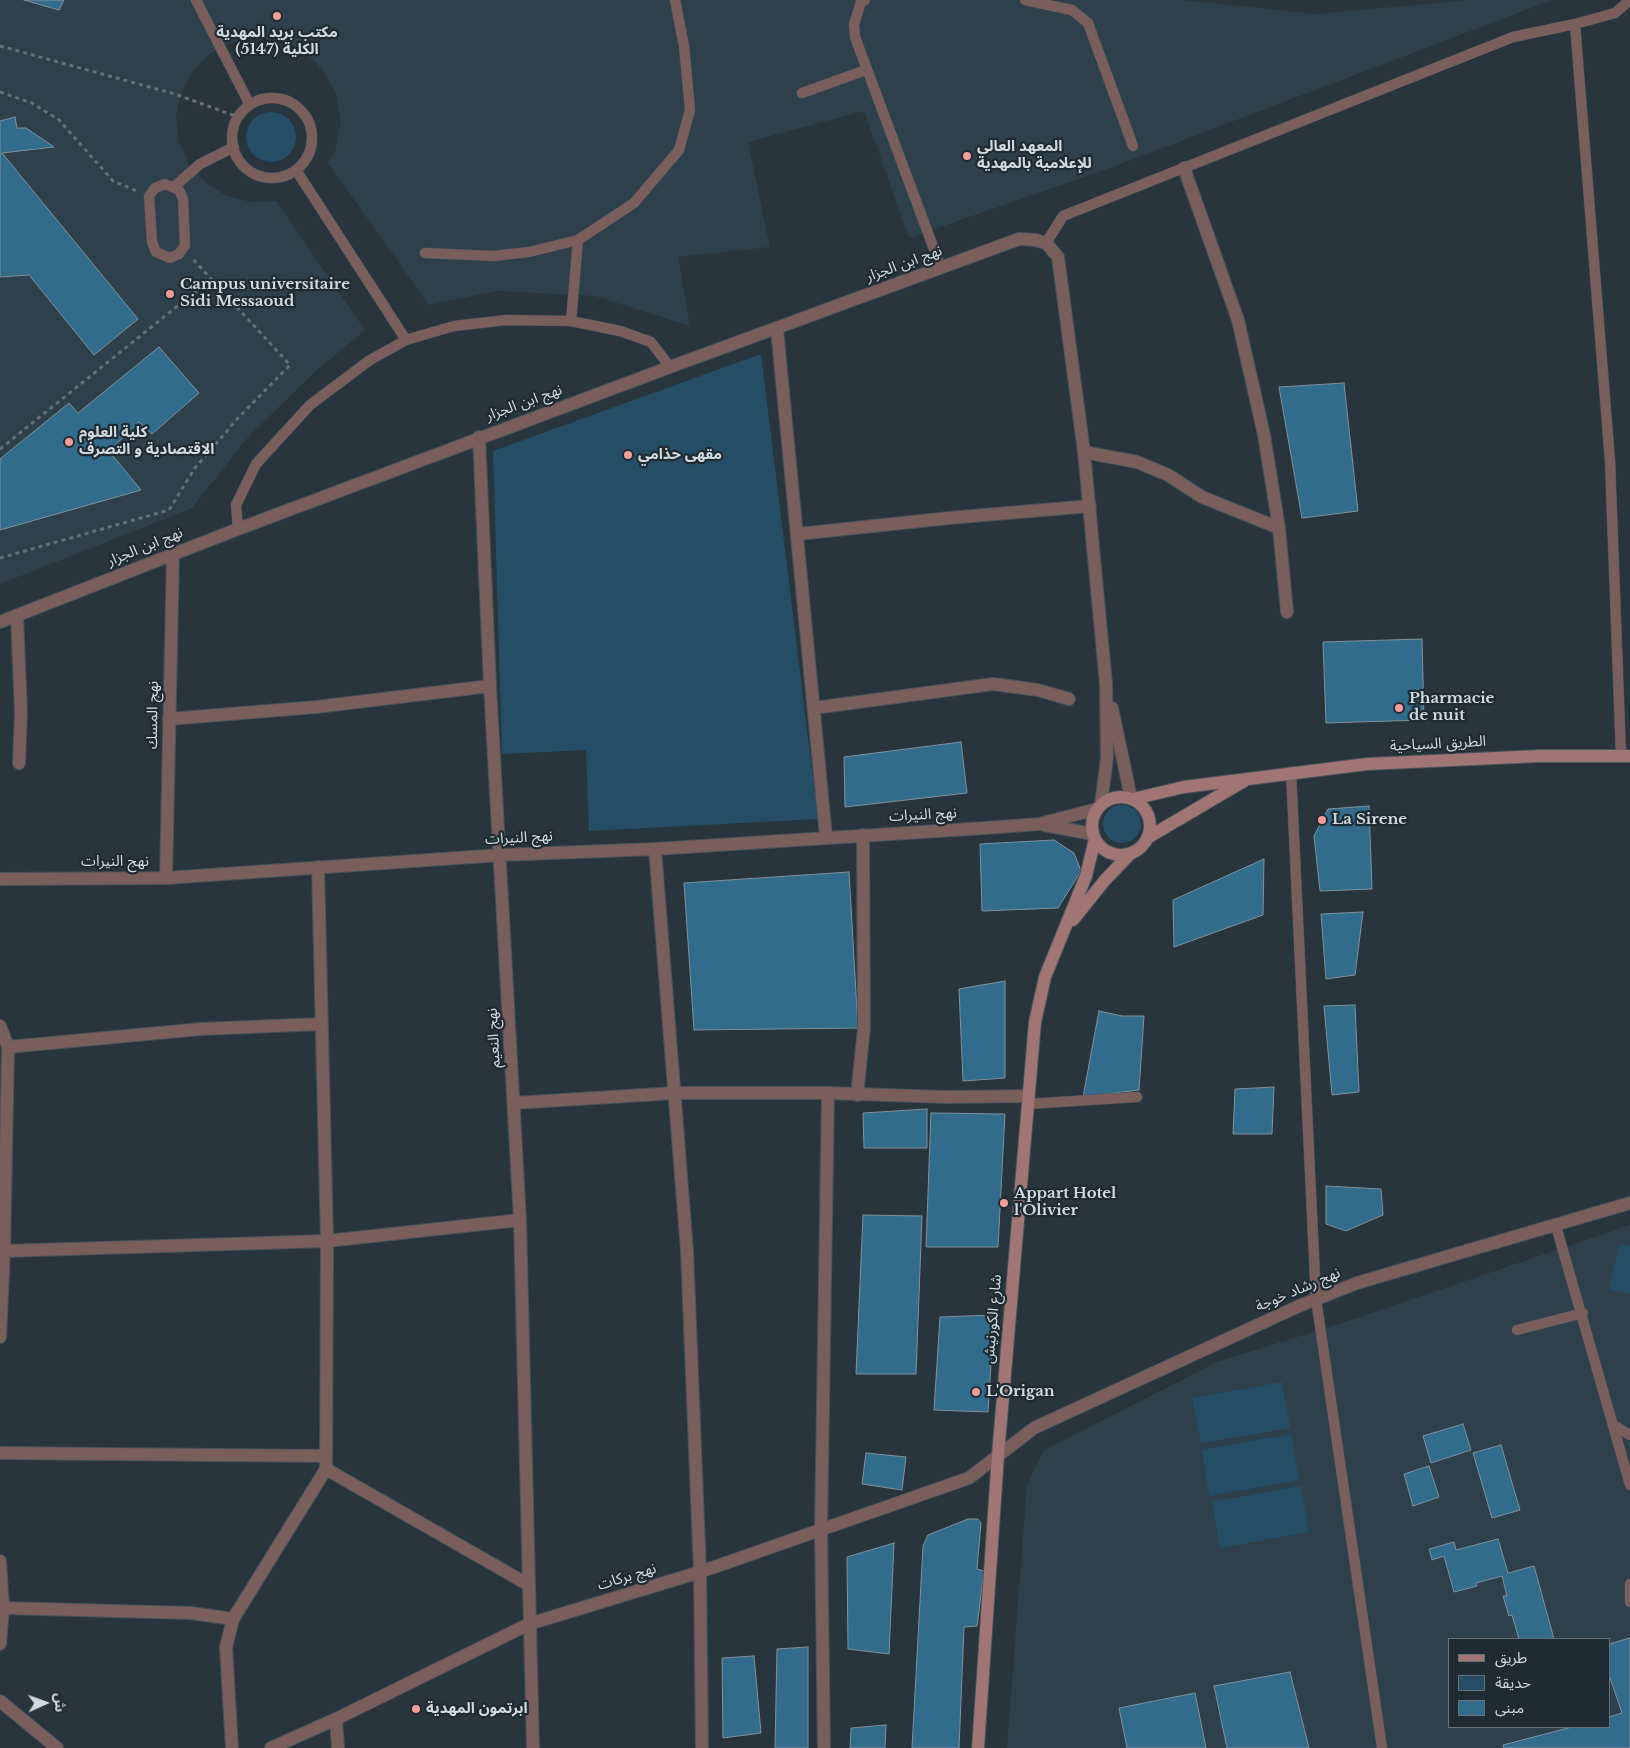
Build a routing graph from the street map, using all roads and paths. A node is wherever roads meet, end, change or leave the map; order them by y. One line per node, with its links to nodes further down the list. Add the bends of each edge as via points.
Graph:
1 (196, 0): 11 (lane)
2 (675, 0): 19 (lane, via 684,46 690,110 679,150 634,202)
3 (865, 0): 8 (lane, via 861,2 854,24)
4 (1025, 0): 13 (lane, via 1072,10 1088,23)
5 (1630, 0): 6 (lane, via 1615,13)
6 (1575, 24): 15 (lane, via 1514,37); 46 (lane, via 1610,461)
7 (0, 46): 12 (path, via 175,94)
8 (866, 70): 10 (lane); 23 (lane)
9 (0, 92): 18 (path, via 32,103 59,120 113,181)
10 (802, 94)
11 (250, 105): 12 (lane); 16 (lane, via 270,98 282,99 303,113 312,137 305,161)
12 (238, 117): 14 (lane, via 233,129)
13 (1133, 146)
14 (234, 147): 16 (lane, via 236,156 256,175 270,178); 17 (lane, via 200,164)
15 (1184, 168): 20 (lane, via 1063,216); 33 (street, via 1238,320 1264,435)
16 (296, 170): 27 (lane)
17 (175, 186): 18 (lane, via 160,185); 21 (lane, via 183,200)
18 (149, 196): 21 (lane, via 152,242 156,252 170,258)
19 (578, 240): 22 (lane, via 529,252 492,256); 25 (lane)
20 (1046, 243): 23 (street, نهج ابن الجزار, via 1018,239); 31 (street, via 1058,257)
21 (184, 248): 24 (path)
22 (425, 253)
23 (941, 268): 26 (street, نهج ابن الجزار)
24 (211, 279): 30 (path); 37 (path, via 290,365 195,468 169,510)
25 (571, 321): 27 (lane, via 508,320 454,326); 28 (lane, via 620,331 651,342)
26 (776, 329): 28 (street, نهج ابن الجزار); 35 (street)
27 (406, 340): 34 (lane, via 370,360 310,405 256,464 236,505)
28 (670, 366): 29 (street, نهج ابن الجزار)
29 (479, 437): 34 (street, نهج ابن الجزار); 42 (street, نهج النعيم)
30 (0, 449)
31 (1084, 452): 32 (street); 33 (street, via 1137,462 1168,475 1202,497)
32 (1090, 506): 35 (street); 41 (street)
33 (1280, 528): 38 (street)
34 (238, 529): 36 (street, نهج ابن الجزار)
35 (798, 534): 44 (street)
36 (173, 554): 39 (street, نهج ابن الجزار); 45 (street, نهج المسك)
37 (0, 558)
38 (1287, 612)
39 (17, 616): 40 (street, نهج ابن الجزار); 47 (street, via 21,705)
40 (0, 622)
41 (1106, 684): 50 (street); 51 (street, via 1106,758)
42 (490, 686): 45 (street, via 316,707); 59 (street, نهج النعيم)
43 (1069, 699): 44 (street, via 1038,690 993,684)
44 (814, 708): 54 (street)
45 (169, 719): 61 (street, نهج المسك)
46 (1626, 756): 48 (main road, الطريق السياحية, via 1459,758)
47 (19, 763)
48 (1291, 772): 49 (main road, الطريق السياحية); 78 (lane)
49 (1249, 778): 50 (main road, الطريق السياحية, via 1184,787); 56 (main road, الطريق السياحية)
50 (1132, 799): 51 (main road, via 1116,797); 56 (main road, via 1140,803 1148,816)
51 (1099, 806): 52 (street); 55 (main road, via 1092,821)
52 (1039, 824): 53 (street, نهج النيرات); 55 (street)
53 (864, 835): 54 (street, نهج النيرات); 69 (street, via 864,1028)
54 (826, 837): 57 (street, نهج النيرات)
55 (1094, 837): 58 (main road, via 1100,846 1115,854); 63 (main road, شارع الكورنيش, via 1086,876)
56 (1148, 838): 58 (main road)
57 (654, 848): 59 (street, نهج النيرات); 67 (street)
58 (1131, 853): 63 (main road, شارع الكورنيش)
59 (501, 855): 60 (street, نهج النيرات); 72 (street, نهج النعيم)
60 (318, 867): 61 (street, نهج النيرات); 64 (street)
61 (166, 878): 62 (street, نهج النيرات)
62 (0, 879)
63 (1067, 927): 71 (main road, شارع الكورنيش, via 1046,977 1035,1022)
64 (320, 1024): 66 (street, via 201,1029); 76 (street)
65 (0, 1026): 66 (street)
66 (8, 1048): 77 (street)
67 (676, 1093): 68 (street); 72 (street); 90 (street, via 687,1251)
68 (828, 1093): 69 (street); 88 (street)
69 (856, 1095): 71 (street)
70 (1138, 1097): 71 (lane)
71 (1028, 1100): 85 (main road, شارع الكورنيش)
72 (514, 1103): 74 (street, نهج النعيم)
73 (1630, 1203): 75 (street, نهج رشاد خوجة)
74 (520, 1220): 76 (street); 92 (street, نهج النعيم)
75 (1556, 1226): 78 (street, نهج رشاد خوجة, via 1357,1283); 79 (lane)
76 (327, 1241): 77 (street); 86 (street)
77 (4, 1251): 81 (street)
78 (1316, 1299): 85 (street, نهج رشاد خوجة, via 1034,1428); 108 (lane)
79 (1582, 1313): 80 (lane); 82 (lane)
80 (1517, 1330)
81 (0, 1337)
82 (1615, 1426): 83 (lane); 87 (lane)
83 (1630, 1435)
84 (0, 1454): 86 (street)
85 (998, 1456): 88 (street, نهج بركات, via 970,1478); 107 (main road, شارع الكورنيش)
86 (326, 1462): 92 (street); 95 (street)
87 (1630, 1485)
88 (822, 1530): 90 (street, نهج بركات); 106 (street)
89 (0, 1561): 94 (street)
90 (700, 1572): 96 (street, نهج بركات); 105 (street)
91 (1630, 1584): 93 (lane)
92 (529, 1586): 96 (street, نهج النعيم)
93 (1630, 1602)
94 (3, 1608): 95 (street, via 191,1613); 97 (street)
95 (233, 1618): 101 (street, via 226,1647)
96 (528, 1624): 99 (street, نهج بركات); 104 (street, نهج النعيم)
97 (0, 1644)
98 (0, 1701): 100 (street)
99 (336, 1719): 102 (street, نهج بركات); 103 (street)
100 (57, 1748)
101 (232, 1748)
102 (271, 1748)
103 (338, 1748)
104 (533, 1748)
105 (702, 1748)
106 (824, 1748)
107 (978, 1748)
108 (1382, 1748)

